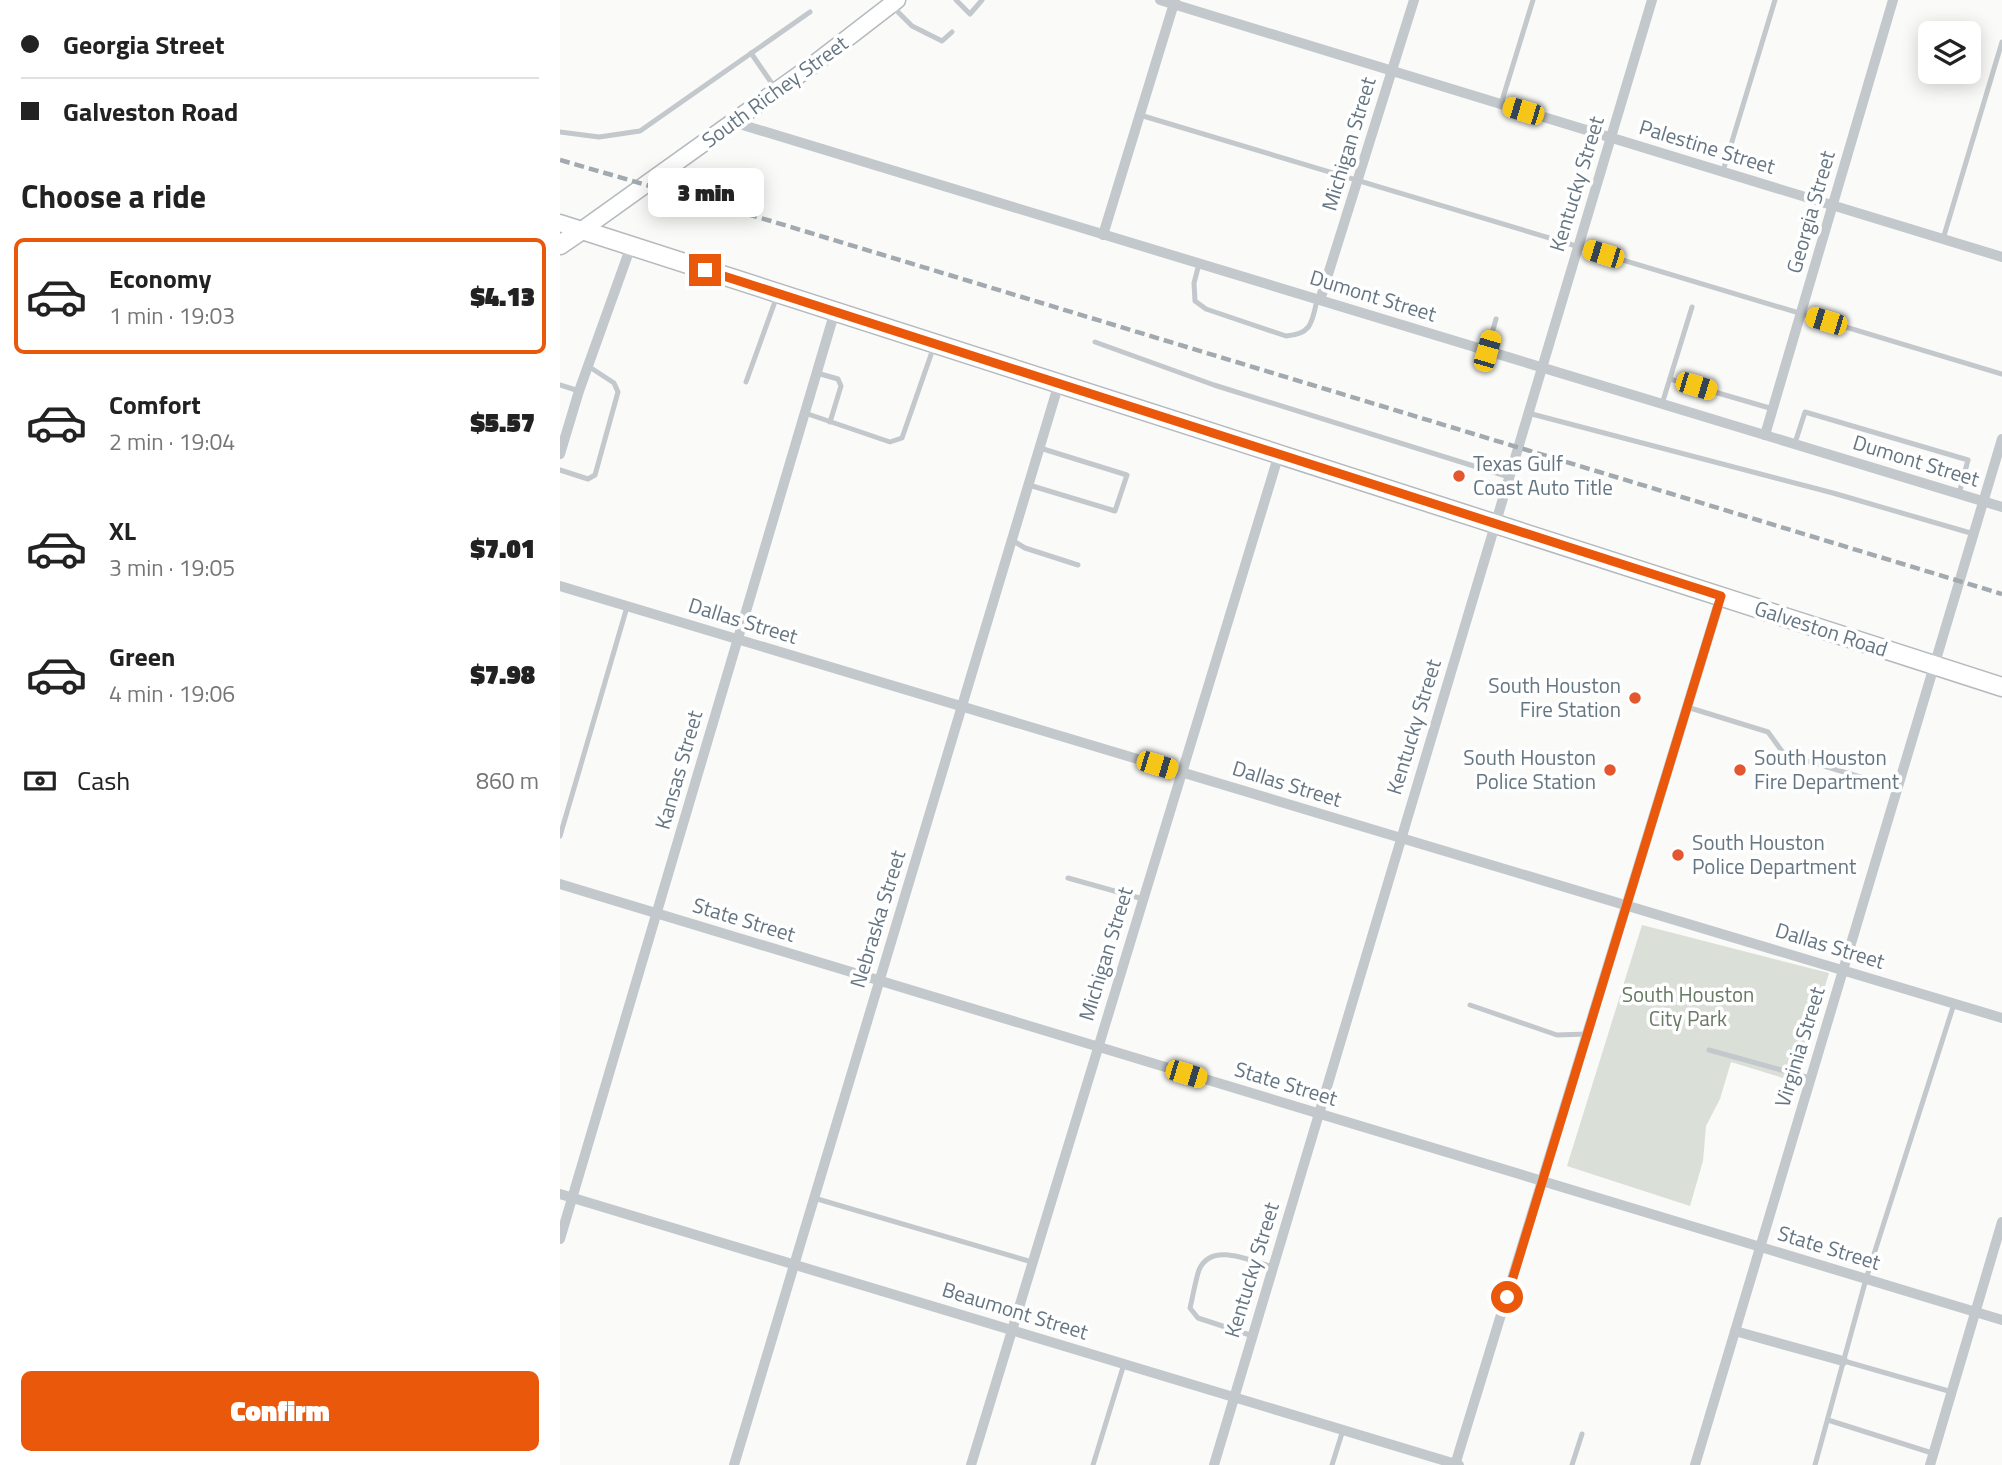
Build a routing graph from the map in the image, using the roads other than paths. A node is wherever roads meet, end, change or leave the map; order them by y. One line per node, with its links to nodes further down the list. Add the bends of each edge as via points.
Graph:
1 (956, 0): 12 (lane)
2 (982, 0): 12 (lane)
3 (1160, 0): 9 (street, Palestine Street)
4 (1414, 0): 17 (street, Michigan Street)
5 (1533, 0): 19 (lane)
6 (1652, 0): 23 (street, Kentucky Street)
7 (1775, 0): 24 (lane)
8 (1893, 0): 26 (street, Georgia Street)
9 (1174, 2): 17 (street, Palestine Street); 20 (street)
10 (894, 3): 14 (lane, via 912,26 942,41); 18 (main road, South Richey Street)
11 (810, 12): 16 (lane)
12 (970, 14): 13 (lane)
13 (964, 20)
14 (951, 32)
15 (2002, 42): 30 (lane)
16 (751, 53): 18 (lane); 22 (lane, via 640,131 599,137)
17 (1392, 71): 19 (street, Palestine Street); 25 (street, Michigan Street)
18 (777, 90): 21 (main road, South Richey Street)
19 (1502, 104): 23 (street, Palestine Street)
20 (1139, 115): 25 (lane); 29 (street)
21 (733, 122): 28 (main road, South Richey Street); 29 (street, Dumont Street)
22 (560, 132)
23 (1611, 138): 24 (street, Palestine Street); 33 (street, Kentucky Street)
24 (1723, 172): 26 (street, Palestine Street)
25 (1358, 181): 33 (lane); 37 (street, Michigan Street)
26 (1833, 205): 30 (street, Palestine Street); 40 (street, Georgia Street)
27 (560, 223): 28 (main road, Galveston Road)
28 (582, 230): 31 (main road); 32 (main road, Galveston Road)
29 (1103, 234): 35 (street, Dumont Street)
30 (1943, 239): 34 (street, Palestine Street)
31 (560, 245)
32 (631, 246): 36 (main road, Galveston Road); 45 (street)
33 (1578, 247): 40 (lane); 46 (street, Kentucky Street)
34 (2002, 257)
35 (1199, 264): 37 (street, Dumont Street); 37 (lane, via 1195,301 1206,309 1286,336 1307,330)
36 (779, 293): 39 (main road, Galveston Road); 50 (lane)
37 (1319, 300): 44 (street, Dumont Street)
38 (1692, 307): 49 (lane)
39 (835, 311): 43 (main road, Galveston Road); 47 (street, Kansas Street)
40 (1801, 314): 48 (lane); 55 (street, Georgia Street)
41 (1496, 319): 44 (lane)
42 (1095, 342): 66 (lane, via 1214,385)
43 (935, 343): 51 (main road, Galveston Road); 58 (lane, via 902,438 890,442)
44 (1487, 351): 46 (street, Dumont Street)
45 (588, 366): 53 (street); 65 (lane, via 614,383 618,392 595,475 589,479)
46 (1542, 368): 54 (street, Dumont Street); 57 (street, Kentucky Street)
47 (817, 373): 56 (street, Kansas Street); 58 (lane, via 838,379 841,386)
48 (2002, 374)
49 (1670, 379): 54 (lane); 55 (lane)
50 (746, 382)
51 (1059, 383): 62 (street, Nebraska Street); 64 (main road, Galveston Road)
52 (560, 385): 53 (lane)
53 (579, 391): 63 (street)
54 (1662, 404): 59 (street, Dumont Street)
55 (1773, 409): 59 (street, Georgia Street)
56 (805, 413): 58 (lane); 78 (street, Kansas Street)
57 (1528, 413): 66 (street, Kentucky Street); 72 (lane)
58 (830, 422)
59 (1765, 435): 61 (street, Dumont Street)
60 (2002, 439): 69 (street, Virginia Street)
61 (1794, 444): 68 (street, Dumont Street); 68 (lane, via 1805,412 1968,460)
62 (1040, 449): 67 (street, Nebraska Street); 67 (lane, via 1127,475 1115,511)
63 (560, 454)
64 (1279, 454): 71 (main road, Galveston Road); 83 (street, Michigan Street)
65 (560, 470)
66 (1509, 477): 71 (street, Kentucky Street)
67 (1029, 485): 73 (street, Nebraska Street)
68 (1959, 494): 69 (street, Dumont Street)
69 (1983, 502): 70 (street, Dumont Street); 72 (street, Virginia Street)
70 (2002, 508)
71 (1495, 523): 76 (main road, Galveston Road); 86 (street, Kentucky Street)
72 (1974, 534): 79 (street, Virginia Street)
73 (1012, 540): 74 (lane); 81 (street, Nebraska Street)
74 (1078, 565)
75 (560, 586): 77 (street, Dallas Street)
76 (1721, 596): 79 (main road, Galveston Road); 82 (street)
77 (627, 606): 78 (street, Dallas Street); 85 (lane)
78 (738, 639): 81 (street, Dallas Street); 91 (street, Kansas Street)
79 (1934, 666): 80 (main road, Galveston Road); 84 (street, Virginia Street)
80 (2002, 687)
81 (962, 706): 83 (street, Dallas Street); 93 (street, Nebraska Street)
82 (1687, 707): 84 (lane, via 1768,732 1784,754); 90 (street)
83 (1182, 772): 86 (street, Dallas Street); 89 (street, Michigan Street)
84 (1897, 789): 92 (street, Virginia Street)
85 (560, 836)
86 (1401, 838): 90 (street, Dallas Street); 101 (street, Kentucky Street)
87 (1068, 878): 89 (lane)
88 (560, 884): 91 (street, State Street)
89 (1143, 899): 98 (street, Michigan Street)
90 (1626, 906): 92 (street, Dallas Street); 97 (street)
91 (656, 914): 93 (street, State Street); 104 (street, Kansas Street)
92 (1843, 970): 94 (street, Dallas Street); 100 (street, Virginia Street)
93 (880, 981): 98 (street, State Street); 105 (street, Nebraska Street)
94 (1954, 1004): 96 (street, Dallas Street); 112 (lane)
95 (1469, 1005): 97 (lane, via 1557,1035)
96 (2002, 1018)
97 (1587, 1034): 102 (street)
98 (1098, 1047): 101 (street, State Street); 109 (street, Michigan Street)
99 (1709, 1050): 100 (lane)
100 (1811, 1078): 108 (street, Virginia Street)
101 (1319, 1114): 102 (street, State Street); 111 (street, Kentucky Street)
102 (1542, 1181): 108 (street, State Street); 131 (street)
103 (560, 1194): 104 (street, Beaumont Street)
104 (572, 1198): 107 (street, Kansas Street); 110 (street, Beaumont Street)
105 (814, 1198): 109 (lane); 110 (street, Nebraska Street)
106 (2002, 1222): 113 (street)
107 (560, 1239)
108 (1760, 1247): 112 (street, State Street); 116 (street, Virginia Street)
109 (1032, 1262): 115 (street, Michigan Street)
110 (794, 1265): 115 (street, Beaumont Street); 126 (street, Nebraska Street)
111 (1273, 1267): 117 (street, Kentucky Street); 117 (lane, via 1220,1253 1207,1258 1200,1269 1190,1308 1198,1318)
112 (1866, 1279): 113 (street, State Street); 118 (lane)
113 (1975, 1312): 114 (street, State Street); 120 (street)
114 (2002, 1320)
115 (1011, 1330): 119 (street, Beaumont Street); 127 (street, Michigan Street)
116 (1735, 1331): 118 (street); 133 (street, Virginia Street)
117 (1253, 1336): 121 (street, Kentucky Street)
118 (1843, 1361): 120 (lane); 122 (lane)
119 (1124, 1364): 121 (street, Beaumont Street); 128 (lane)
120 (1952, 1392): 125 (street)
121 (1235, 1398): 123 (street, Beaumont Street); 129 (street, Kentucky Street)
122 (1828, 1420): 125 (lane); 134 (lane)
123 (1343, 1430): 130 (lane); 131 (street, Beaumont Street)
124 (1582, 1433): 132 (lane)
125 (1932, 1459)
126 (734, 1465)
127 (971, 1465)
128 (1093, 1465)
129 (1214, 1465)
130 (1332, 1465)
131 (1457, 1465)
132 (1572, 1465)
133 (1695, 1465)
134 (1815, 1465)

